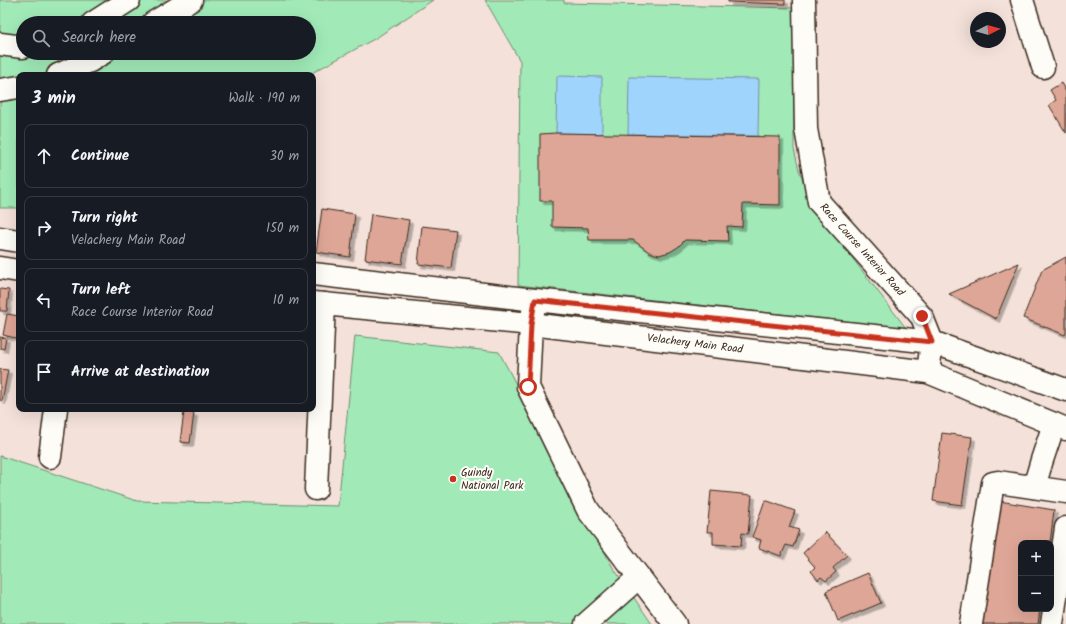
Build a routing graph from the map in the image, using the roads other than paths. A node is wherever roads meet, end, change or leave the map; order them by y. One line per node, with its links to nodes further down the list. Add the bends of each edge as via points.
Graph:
1 (129, 0): 5 (main road)
2 (191, 0): 6 (main road)
3 (804, 0): 22 (main road, Race Course Interior Road, via 806,129 819,202 922,316)
4 (1022, 0): 10 (main road)
5 (104, 16)
6 (165, 16)
7 (0, 44): 8 (main road)
8 (16, 46)
9 (92, 60): 11 (main road)
10 (1043, 67)
11 (65, 72)
12 (16, 87): 13 (main road)
13 (0, 90)
14 (0, 238): 15 (main road)
15 (16, 241)
16 (0, 268): 17 (main road)
17 (16, 271)
18 (316, 274): 19 (main road)
19 (535, 300): 21 (main road); 22 (main road)
20 (318, 304): 21 (main road, Velachery Main Road); 30 (main road)
21 (531, 324): 23 (main road, Velachery Main Road); 32 (main road, via 528,387 588,510)
22 (932, 342): 23 (main road, Race Course Interior Road); 24 (main road)
23 (928, 372): 26 (main road, Velachery Main Road)
24 (1066, 390)
25 (56, 412): 27 (main road)
26 (1060, 426): 28 (main road, via 1042,460)
27 (50, 457)
28 (1034, 487): 29 (main road); 35 (main road, via 997,482 992,485)
29 (1065, 488)
30 (316, 489)
31 (1066, 528): 36 (main road)
32 (639, 577): 33 (main road); 34 (main road)
33 (586, 624)
34 (675, 624)
35 (971, 624)
36 (1052, 624)

